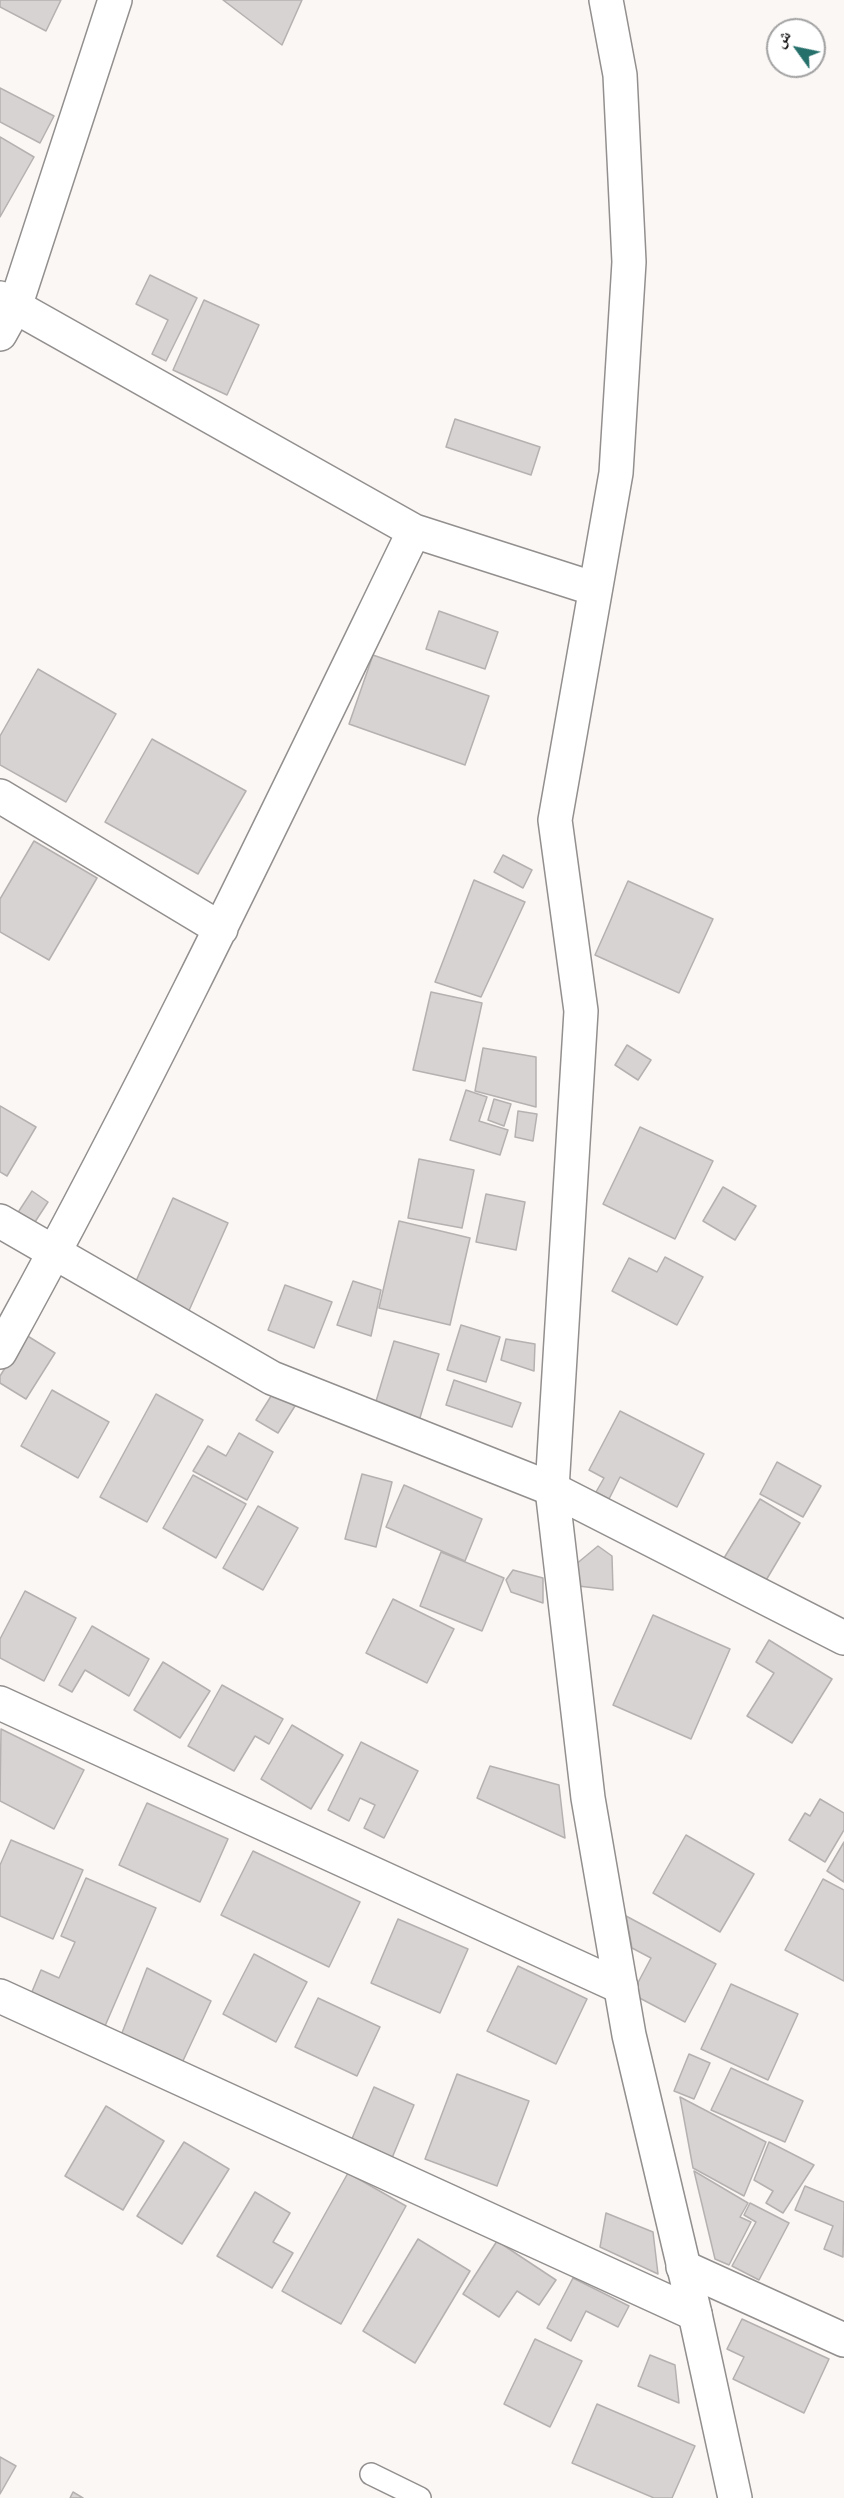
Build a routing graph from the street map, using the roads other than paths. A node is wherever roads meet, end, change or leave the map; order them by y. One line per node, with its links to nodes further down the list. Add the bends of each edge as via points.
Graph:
1 (115, 0): 3 (street)
2 (606, 0): 5 (street, via 620,75 629,262 616,473)
3 (5, 313): 4 (street)
4 (414, 531): 5 (street); 7 (street)
5 (596, 589): 11 (street, via 555,820 581,1011)
6 (0, 795): 7 (street)
7 (221, 929): 9 (street)
8 (0, 1221): 9 (street)
9 (56, 1252): 10 (street); 11 (street, via 273,1378)
10 (0, 1352)
11 (552, 1489): 12 (street); 14 (street, via 588,1798)
12 (844, 1638)
13 (0, 1703): 14 (street)
14 (621, 1988): 16 (street)
15 (0, 1996): 17 (street)
16 (683, 2267): 17 (street); 18 (street)
17 (695, 2314): 21 (street)
18 (844, 2340)
19 (371, 2474): 20 (lane)
20 (420, 2498)
21 (735, 2498)

